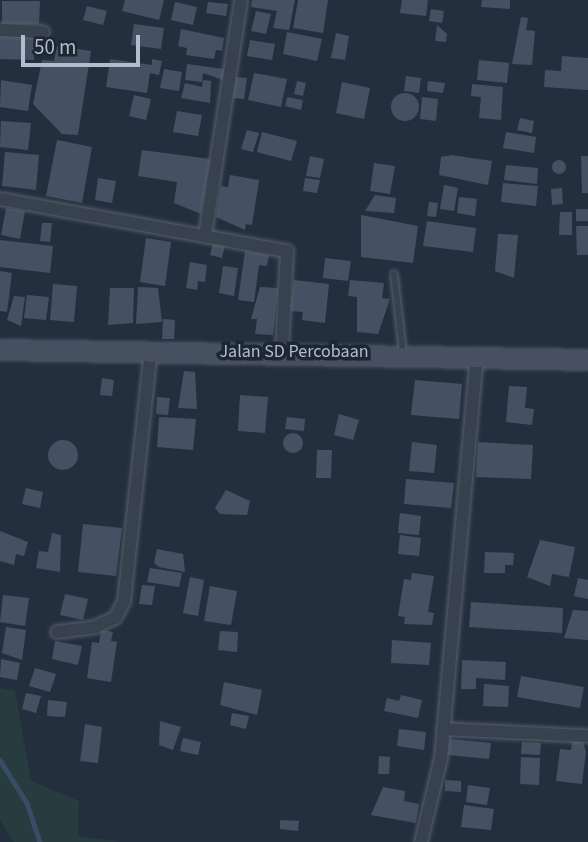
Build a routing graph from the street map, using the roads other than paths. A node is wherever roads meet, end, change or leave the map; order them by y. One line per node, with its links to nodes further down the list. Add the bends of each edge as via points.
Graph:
1 (241, 0): 5 (street)
2 (0, 30): 3 (street)
3 (43, 32)
4 (0, 199): 5 (street)
5 (205, 236): 9 (street, via 287,251)
6 (394, 274): 10 (lane)
7 (0, 350): 8 (street, Jalan SD Percobaan)
8 (151, 351): 9 (street, Jalan SD Percobaan); 13 (street, via 124,602 115,618 95,627)
9 (282, 351): 10 (street, Jalan SD Percobaan)
10 (402, 353): 11 (street, Jalan SD Percobaan)
11 (477, 355): 12 (street, Jalan SD Percobaan); 14 (street)
12 (588, 360)
13 (57, 632)
14 (443, 729): 15 (street); 16 (street, via 436,789)
15 (588, 736)
16 (421, 842)

